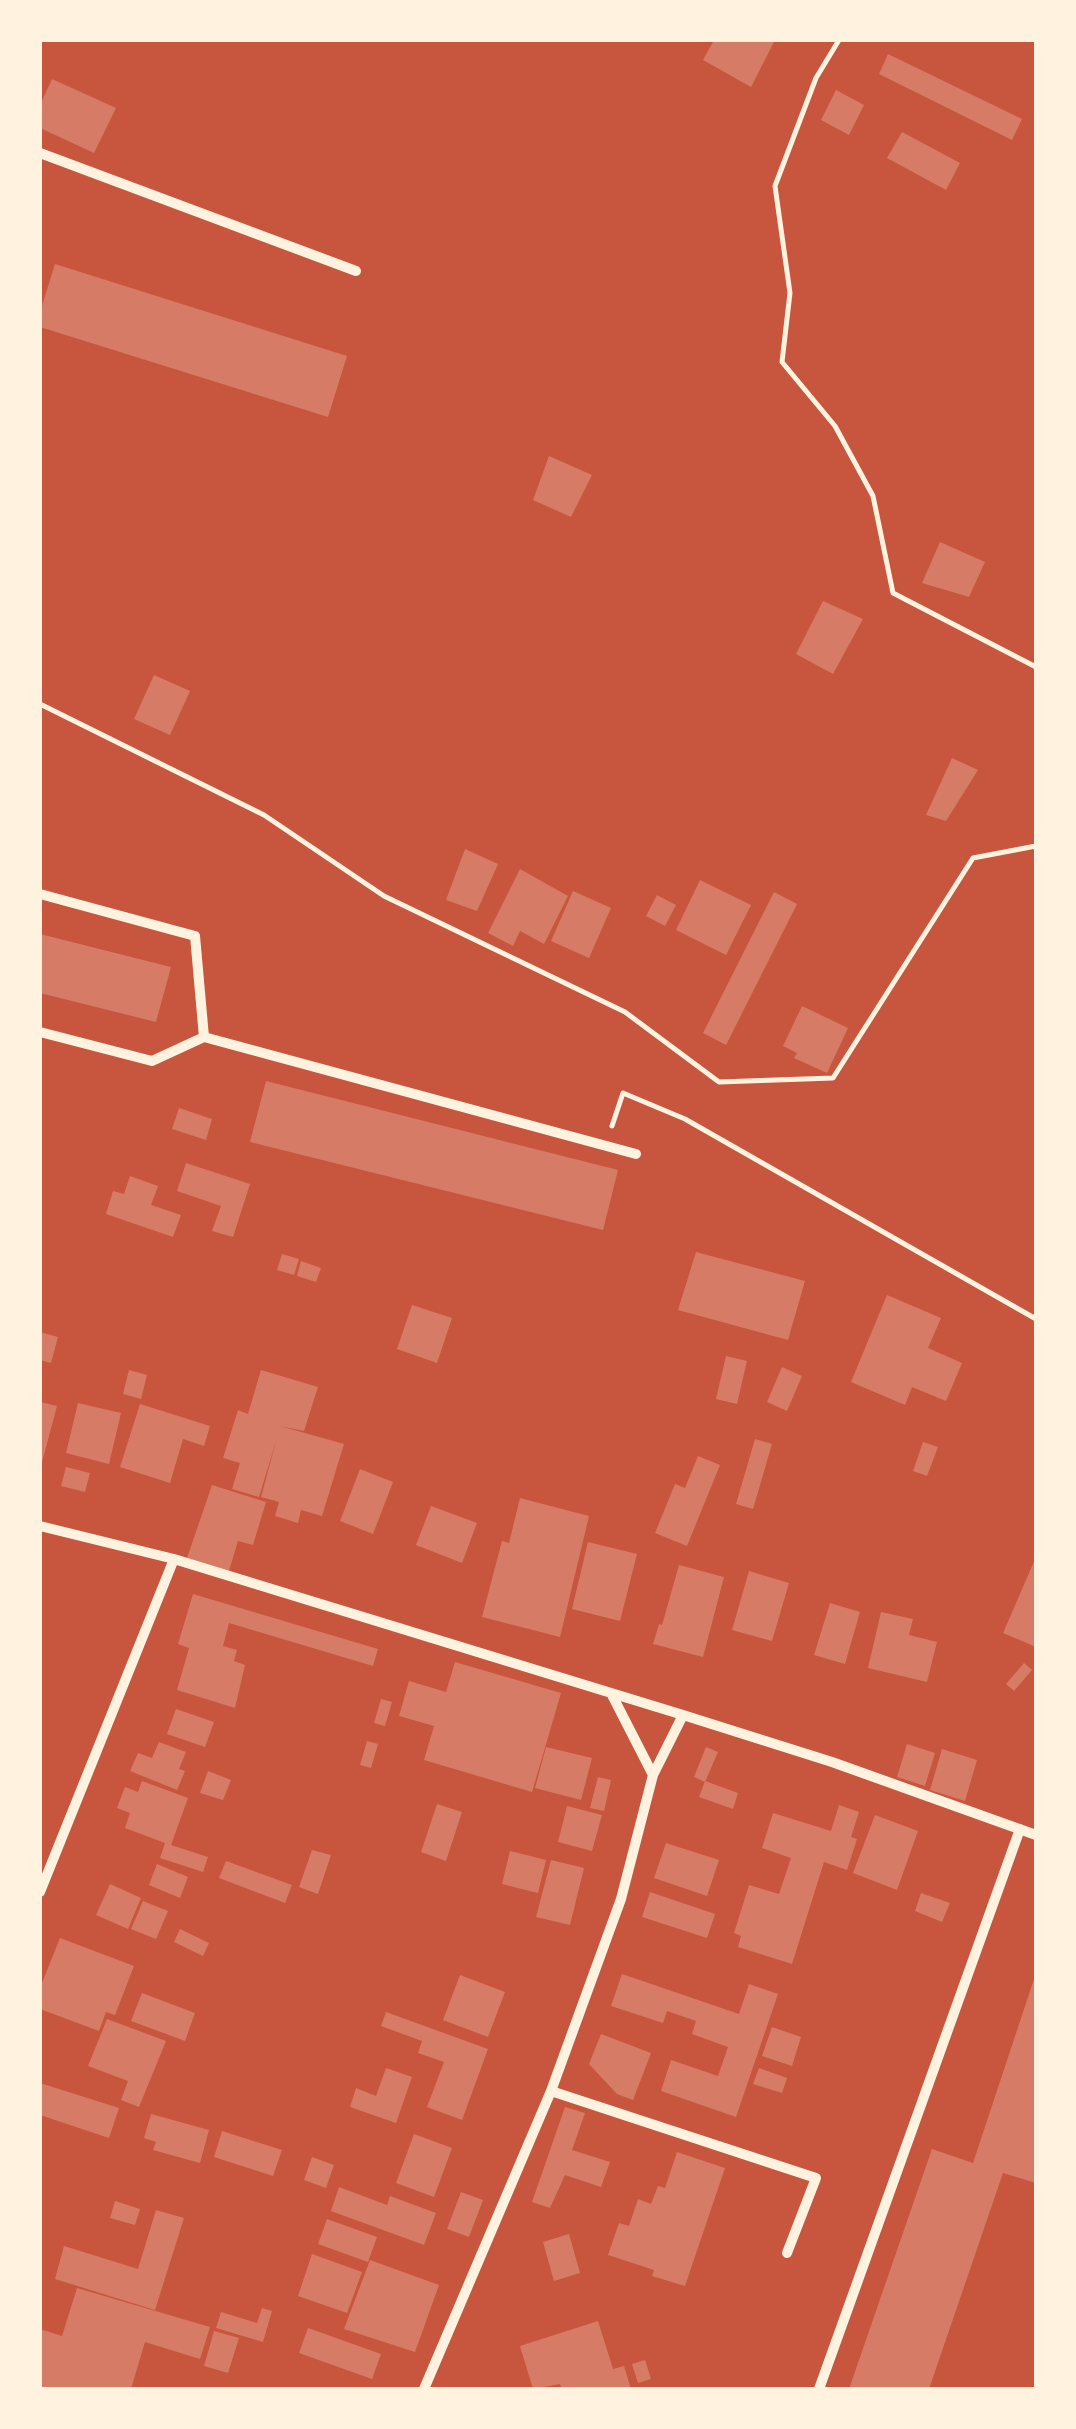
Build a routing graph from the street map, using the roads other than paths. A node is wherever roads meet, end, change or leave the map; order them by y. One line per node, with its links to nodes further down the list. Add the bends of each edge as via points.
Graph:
1 (40, 152): 2 (street)
2 (356, 271)
3 (40, 894): 5 (street, via 195,936)
4 (40, 1032): 5 (street, via 152,1061)
5 (204, 1037): 6 (street)
6 (636, 1154)
7 (40, 1526): 8 (street)
8 (174, 1559): 9 (street); 14 (street)
9 (611, 1694): 10 (street); 11 (street)
10 (683, 1715): 11 (street); 12 (street)
11 (652, 1775): 15 (street, via 621,1900)
12 (1020, 1830): 13 (street); 18 (street)
13 (1036, 1835)
14 (40, 1892)
15 (551, 2091): 16 (street, via 816,2178); 17 (street)
16 (787, 2253)
17 (424, 2389)
18 (819, 2389)

